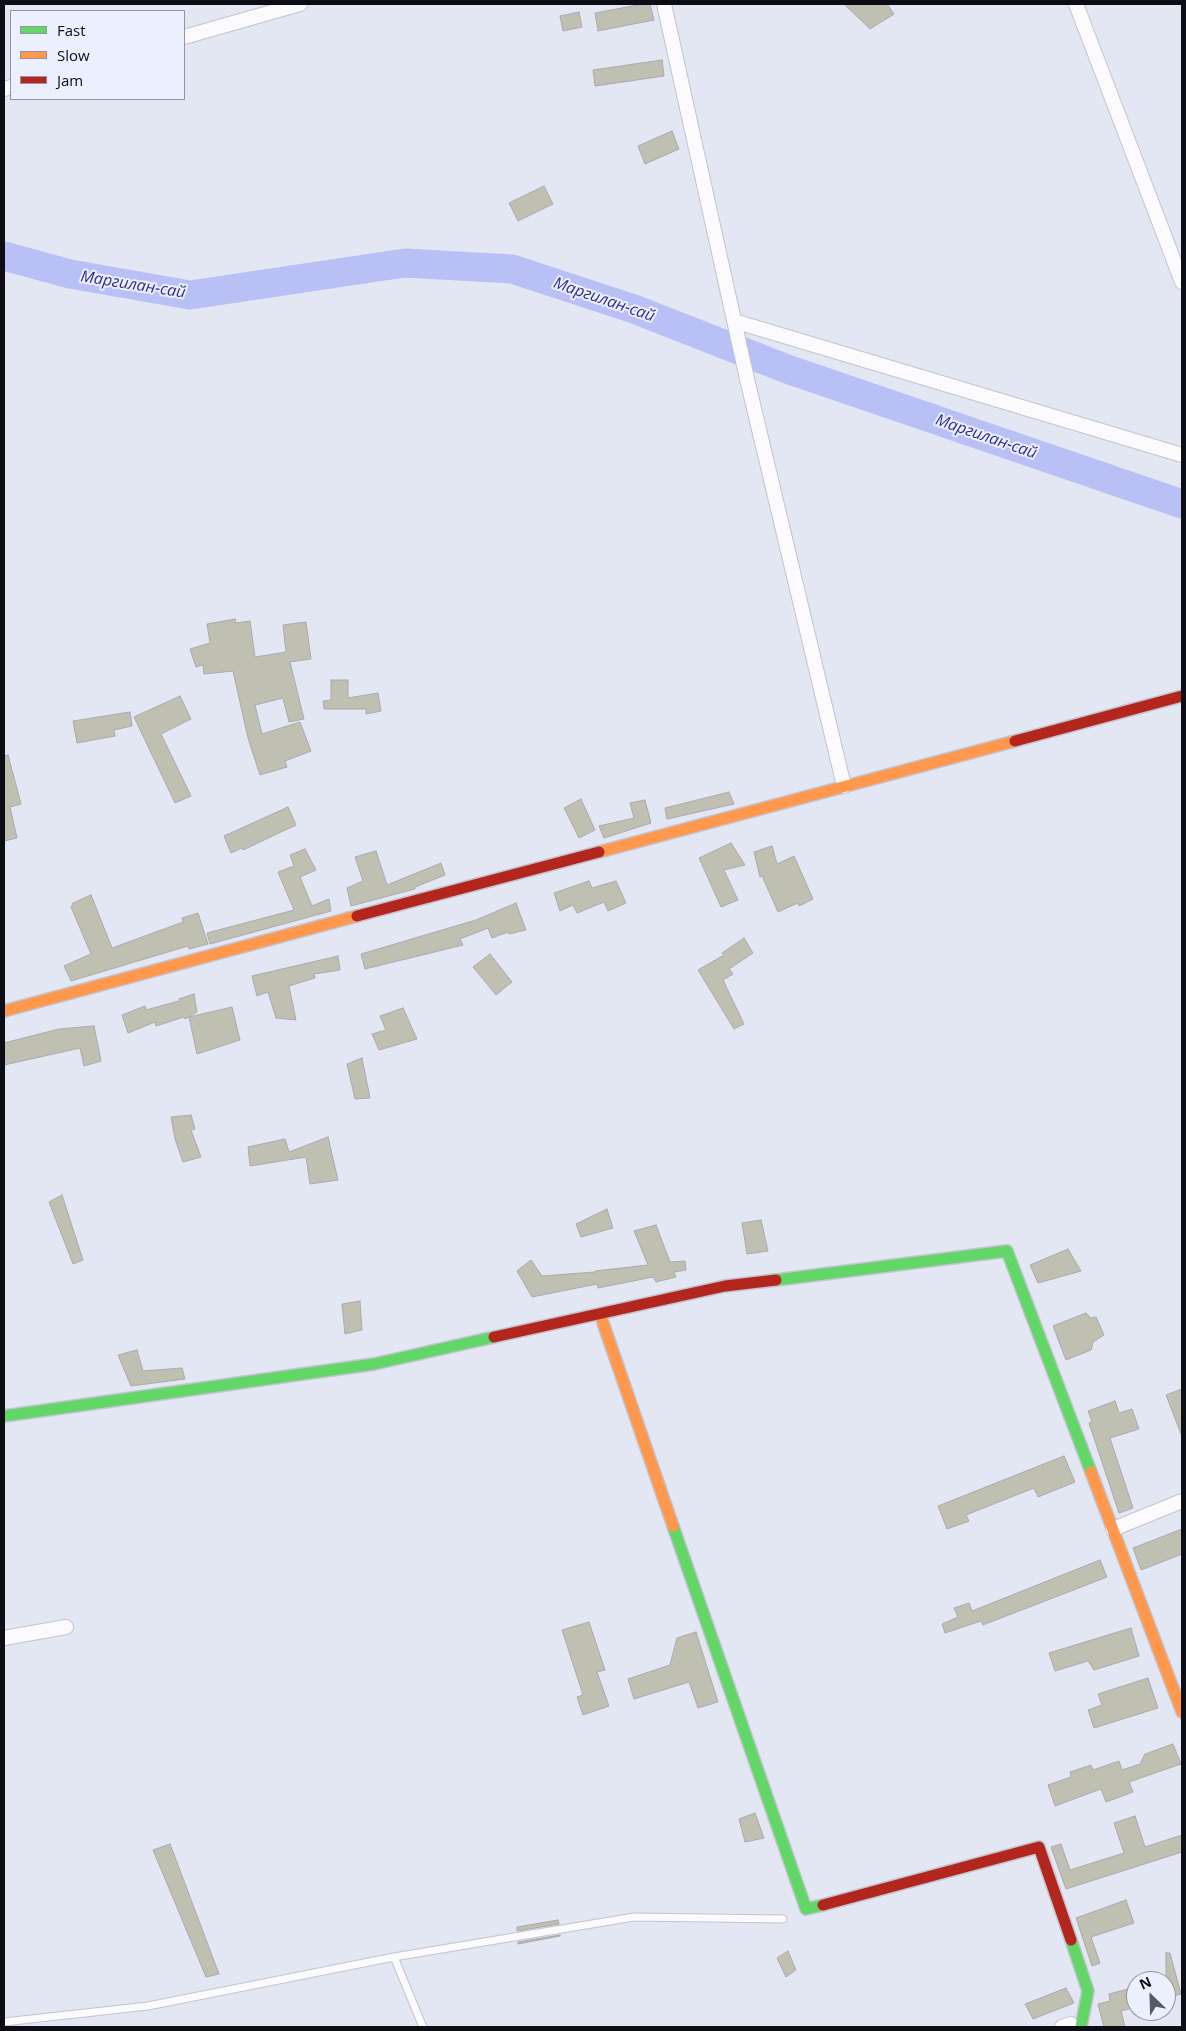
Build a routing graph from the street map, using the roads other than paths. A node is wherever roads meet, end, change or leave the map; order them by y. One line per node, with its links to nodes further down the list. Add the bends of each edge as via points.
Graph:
1 (300, 4): 4 (street)
2 (664, 4): 6 (street)
3 (1076, 4): 5 (street)
4 (185, 37)
5 (1182, 282)
6 (734, 321): 7 (street); 9 (street)
7 (1182, 455)
8 (1182, 696): 9 (street)
9 (844, 786): 10 (street)
10 (4, 1011)
11 (600, 1314): 12 (street, via 374,1364); 14 (street, via 725,1286 1007,1251); 24 (street, via 806,1908 1039,1847 1088,1991)
12 (4, 1416)
13 (1182, 1501): 14 (street)
14 (1113, 1529): 17 (street)
15 (66, 1627): 16 (street)
16 (4, 1638)
17 (1182, 1712)
18 (783, 1918): 19 (lane, via 634,1917)
19 (394, 1957): 20 (lane, via 148,2006); 21 (lane)
20 (4, 2022)
21 (423, 2027)
22 (1062, 2027): 23 (street, via 1071,2024)
23 (1072, 2027)
24 (1081, 2027)

